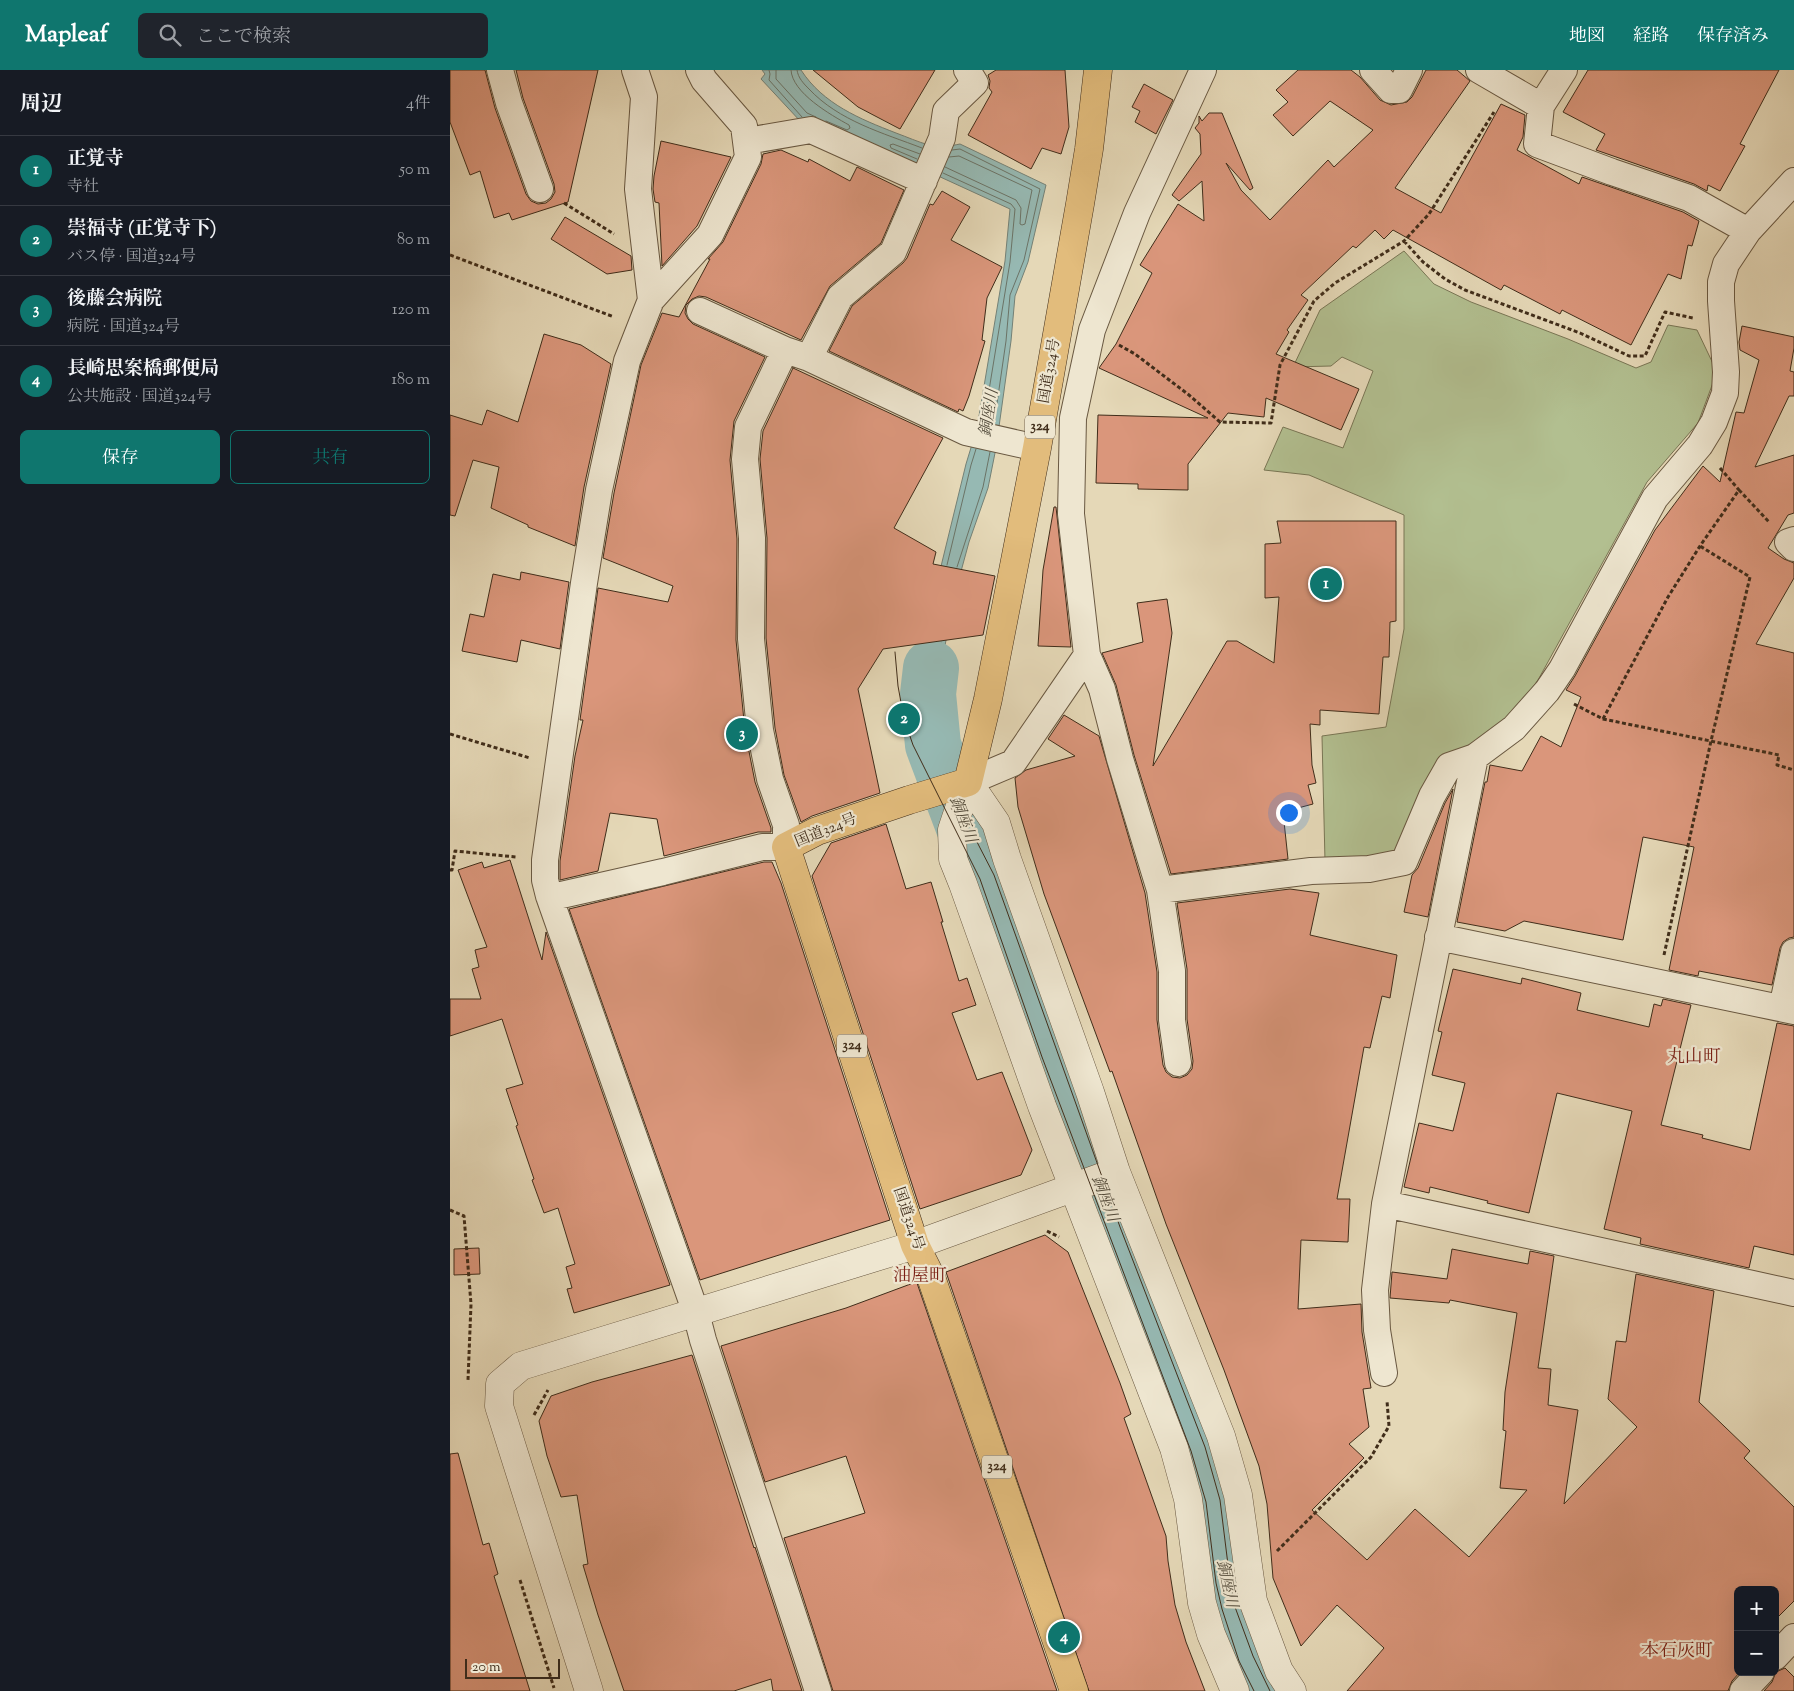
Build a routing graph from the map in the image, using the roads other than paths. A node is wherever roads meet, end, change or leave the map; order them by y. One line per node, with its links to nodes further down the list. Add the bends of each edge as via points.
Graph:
1 (500, 70): 15 (street)
2 (635, 70): 17 (street, via 644,97 638,189)
3 (699, 70): 12 (street, via 744,126)
4 (967, 70): 13 (street, via 975,83 946,111 942,138)
5 (1098, 70): 20 (highway, 国道324号 / 324, via 1089,149)
6 (1203, 70): 21 (street, via 1137,213 1092,330 1074,418 1071,514)
7 (1373, 70): 8 (street, via 1391,90 1399,90)
8 (1409, 70)
9 (1479, 70): 11 (street)
10 (1564, 70): 11 (street)
11 (1541, 106): 16 (street, via 1537,144 1689,198)
12 (747, 141): 13 (street, via 811,130); 17 (street, via 748,158 710,235)
13 (924, 179): 19 (street, via 893,252 840,297)
14 (1794, 181): 16 (street)
15 (540, 189)
16 (1748, 231): 22 (street, via 1726,264 1721,282 1725,393 1714,422 1700,445 1655,498 1562,670 1514,728)
17 (651, 300): 26 (street, via 627,361 599,490 545,860)
18 (700, 311): 19 (street)
19 (797, 354): 20 (street, via 966,432); 24 (street, via 748,427 745,459 752,538 751,639 760,730 770,779 786,825)
20 (1037, 448): 23 (highway, 国道324号 / 324, via 988,698)
21 (1087, 655): 23 (street, via 1013,763); 25 (street, via 1102,689)
22 (1475, 757): 25 (street, via 1448,766 1404,862 1370,869 1311,871); 27 (street)
23 (968, 782): 24 (highway, 国道324号, via 817,831); 31 (street, via 996,824); 32 (street, via 952,830 953,859)
24 (786, 847): 26 (street, via 762,847); 34 (highway, 国道324号 / 324)
25 (1160, 890): 30 (street, via 1172,972 1172,1020)
26 (549, 896): 36 (street)
27 (1438, 937): 29 (street); 33 (street)
28 (1794, 952): 29 (street)
29 (1788, 1010)
30 (1178, 1063)
31 (1116, 1172): 32 (street); 45 (street, via 1221,1436 1238,1495 1253,1602 1279,1670)
32 (1073, 1188): 34 (street); 44 (street, via 1174,1448 1188,1500 1202,1603)
33 (1386, 1204): 35 (street); 37 (street, via 1375,1290)
34 (915, 1245): 36 (street); 43 (highway, 国道324号 / 324, via 931,1277)
35 (1794, 1293)
36 (696, 1313): 41 (street, via 521,1366 500,1384 499,1406); 42 (street)
37 (1384, 1373)
38 (1794, 1637): 39 (street)
39 (1779, 1653)
40 (1757, 1676): 46 (street)
41 (589, 1691)
42 (818, 1691)
43 (1074, 1691)
44 (1235, 1691)
45 (1292, 1691)
46 (1743, 1691)

